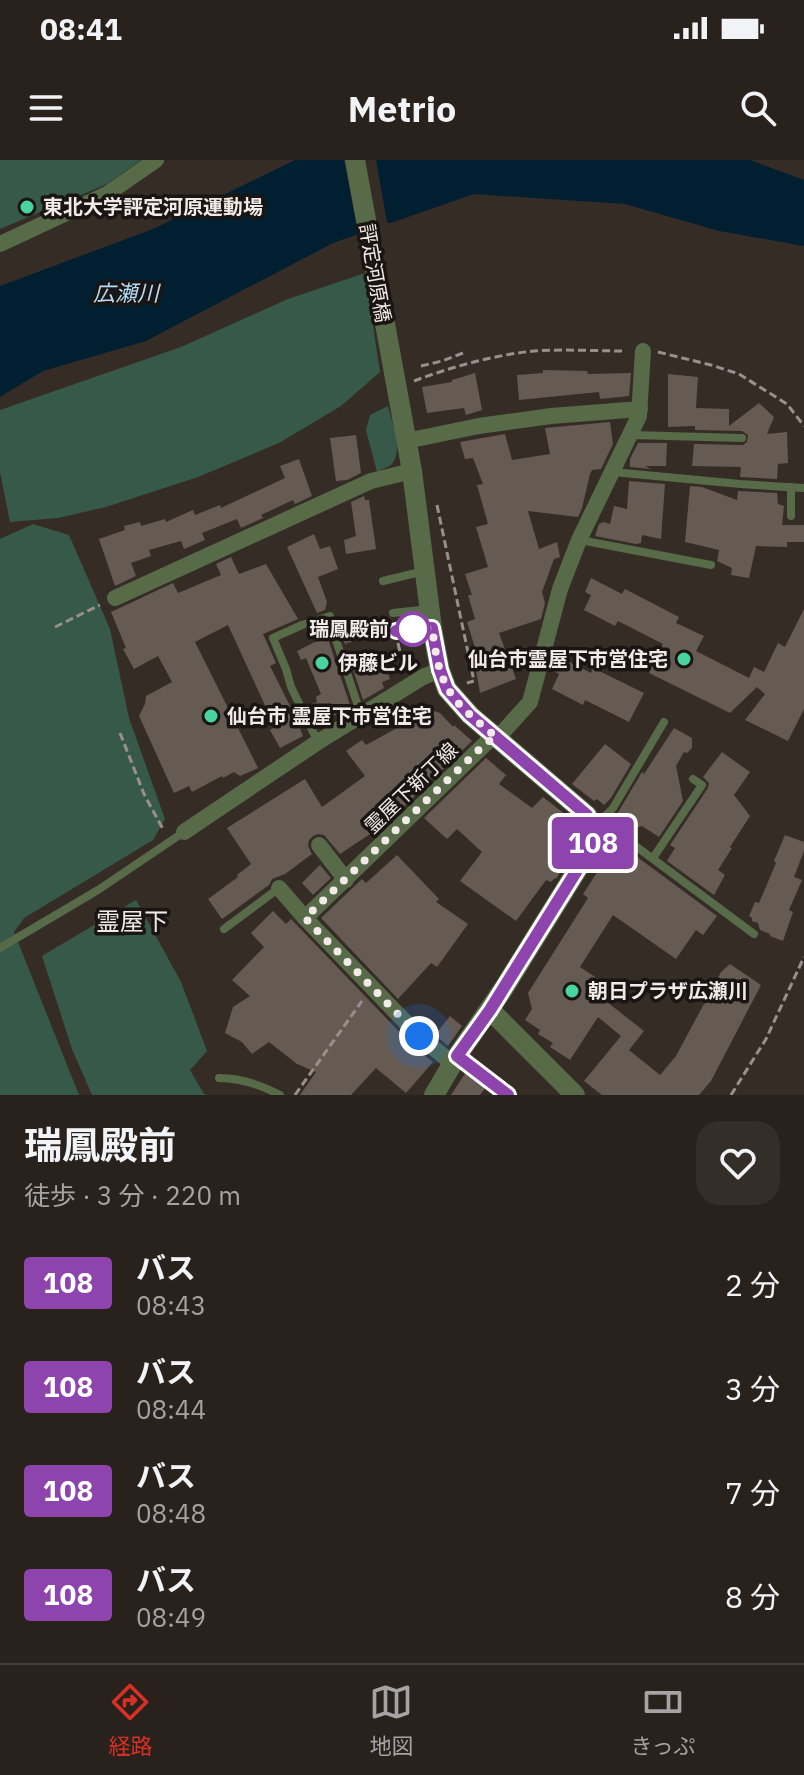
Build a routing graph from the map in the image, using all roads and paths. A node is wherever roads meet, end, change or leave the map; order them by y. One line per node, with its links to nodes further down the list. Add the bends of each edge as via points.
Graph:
1 (156, 160): 3 (street, via 107,194)
2 (355, 160): 12 (street, 評定河原橋, via 405,382)
3 (0, 244)
4 (643, 351): 9 (street, 霊屋下新丁線)
5 (463, 353): 6 (path)
6 (442, 361): 7 (path); 8 (path, via 449,369)
7 (421, 366)
8 (420, 379)
9 (640, 409): 10 (street, 霊屋下新丁線); 12 (street, via 551,416)
10 (630, 434): 11 (lane); 14 (street, 霊屋下新丁線)
11 (742, 438)
12 (406, 441): 13 (street, 評定河原橋)
13 (412, 471): 21 (street, 評定河原橋); 23 (street, via 371,481)
14 (612, 472): 15 (lane); 19 (street, 霊屋下新丁線)
15 (791, 487): 16 (lane); 18 (lane)
16 (803, 488)
17 (436, 499): 29 (path, via 474,681)
18 (791, 516)
19 (579, 540): 20 (lane); 33 (street, 霊屋下新丁線, via 560,589 530,702)
20 (711, 565)
21 (425, 570): 22 (lane); 25 (street, 評定河原橋)
22 (383, 581)
23 (115, 598): 26 (path)
24 (393, 613): 25 (lane)
25 (431, 619): 27 (lane); 28 (street, 評定河原橋)
26 (55, 627)
27 (396, 631)
28 (440, 670): 30 (street); 33 (street, 評定河原橋, via 447,689)
29 (467, 683)
30 (362, 716): 34 (street); 34 (lane, via 330,616 273,638)
31 (664, 722): 36 (lane, via 613,808)
32 (120, 733): 37 (path, via 144,794)
33 (496, 737): 36 (street, 評定河原橋, via 587,815); 40 (street, 霊屋下新丁線)
34 (318, 742): 37 (street)
35 (693, 779): 39 (lane, via 702,785)
36 (593, 829): 39 (lane, via 614,830); 48 (street, via 594,843)
37 (177, 837): 45 (lane)
38 (319, 845): 40 (street)
39 (653, 858): 44 (lane)
40 (346, 880): 42 (street, 霊屋下新丁線)
41 (279, 888): 42 (street); 43 (lane)
42 (305, 918): 47 (street)
43 (224, 929)
44 (754, 934)
45 (0, 948)
46 (804, 957): 56 (path, via 766,1039)
47 (371, 988): 49 (street, via 419,1036); 52 (path)
48 (490, 1010): 49 (street); 55 (street)
49 (454, 1060): 53 (street); 54 (lane)
50 (219, 1078): 51 (lane, via 235,1078)
51 (280, 1095)
52 (295, 1095)
53 (434, 1095)
54 (508, 1095)
55 (575, 1095)
56 (731, 1095)

